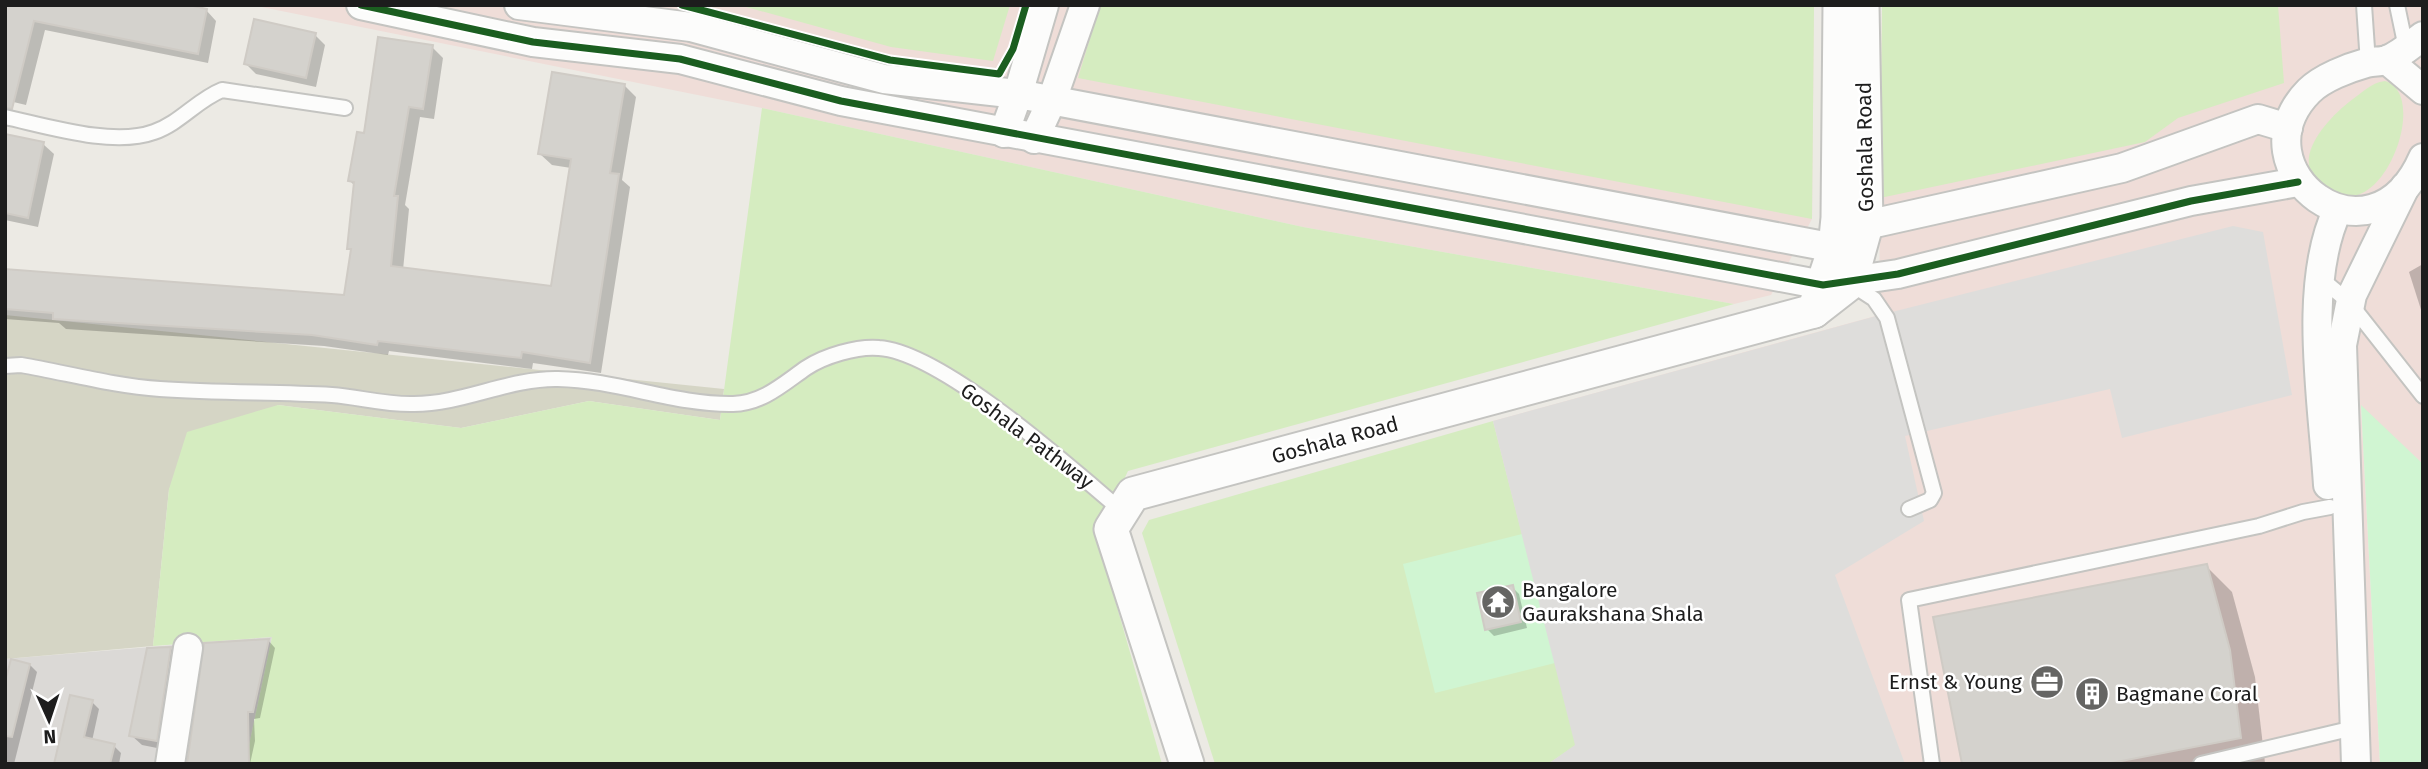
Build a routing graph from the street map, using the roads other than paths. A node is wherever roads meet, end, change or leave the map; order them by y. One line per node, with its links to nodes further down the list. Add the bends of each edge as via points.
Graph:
1 (361, 5): 16 (street, via 533,42 680,59 841,101)
2 (519, 5): 11 (street, via 691,27 884,79)
3 (1044, 5): 11 (street)
4 (1084, 5): 12 (street)
5 (1839, 5): 22 (street, Goshala Road)
6 (1862, 5): 21 (street, Goshala Road)
7 (2364, 5): 9 (lane)
8 (2397, 5): 9 (lane)
9 (2396, 52): 10 (street); 15 (street, via 2346,70 2310,90)
10 (2423, 90)
11 (1018, 94): 12 (street); 16 (street)
12 (1052, 100): 17 (street); 22 (street)
13 (345, 108): 14 (lane, via 222,90 153,133 125,136 88,134)
14 (5, 117)
15 (2288, 128): 19 (street, via 2287,159); 21 (street, via 2258,120 2122,168)
16 (1004, 133): 17 (street)
17 (1034, 139): 24 (street)
18 (2417, 170): 20 (street, via 2389,204 2364,211); 25 (street)
19 (2298, 182): 20 (street, via 2315,198); 24 (street, via 2191,201)
20 (2338, 209): 23 (street, via 2328,231)
21 (1867, 225): 22 (street); 24 (street, Goshala Road)
22 (1835, 248): 24 (street, Goshala Road)
23 (2319, 277): 25 (lane); 28 (street)
24 (1829, 293): 29 (lane, via 1874,299 1886,318 1934,493 1930,500); 30 (street, Goshala Road, via 1133,494)
25 (2350, 302): 27 (lane); 38 (street, via 2342,345)
26 (5, 366): 30 (lane, Goshala Pathway, via 159,389 335,396 410,405 443,403 524,382 556,379 738,404 774,393 809,366 852,350 880,348 946,376 1022,427)
27 (2423, 396)
28 (2329, 507): 32 (street); 35 (lane, via 1909,600)
29 (1909, 509)
30 (1122, 511): 34 (street, via 1111,529)
31 (188, 648): 33 (street)
32 (2341, 731): 36 (lane); 37 (street)
33 (170, 764)
34 (1187, 764)
35 (1932, 764)
36 (2202, 764)
37 (2343, 764)
38 (2356, 764)

